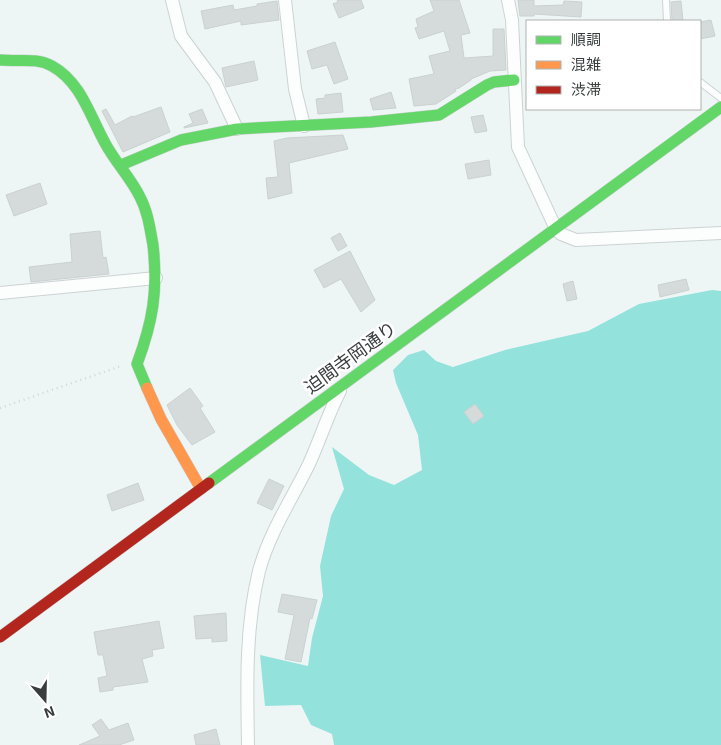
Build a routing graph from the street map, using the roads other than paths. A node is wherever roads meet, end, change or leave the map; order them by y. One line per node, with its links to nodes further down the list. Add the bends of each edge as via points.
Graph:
1 (172, 0): 12 (street, via 181,36 215,82)
2 (285, 0): 11 (street, via 295,89)
3 (508, 0): 7 (street)
4 (666, 0): 5 (lane)
5 (667, 20)
6 (0, 60): 13 (street, via 35,60 68,79)
7 (514, 80): 11 (street, via 485,86 439,115); 14 (street, via 518,147)
8 (701, 83): 9 (lane)
9 (721, 98)
10 (721, 107): 14 (street, 迫間寺岡通り)
11 (304, 126): 12 (street)
12 (237, 129): 13 (street, via 181,140)
13 (121, 166): 16 (street, via 141,199 151,230)
14 (556, 229): 15 (street, via 576,240); 18 (street, 迫間寺岡通り)
15 (721, 234)
16 (156, 278): 17 (street); 19 (street, via 146,342 137,364 161,418)
17 (0, 294)
18 (343, 384): 19 (street, 迫間寺岡通り); 21 (street, via 259,569 247,649)
19 (201, 489): 20 (street, 迫間寺岡通り)
20 (0, 637)
21 (248, 745)

